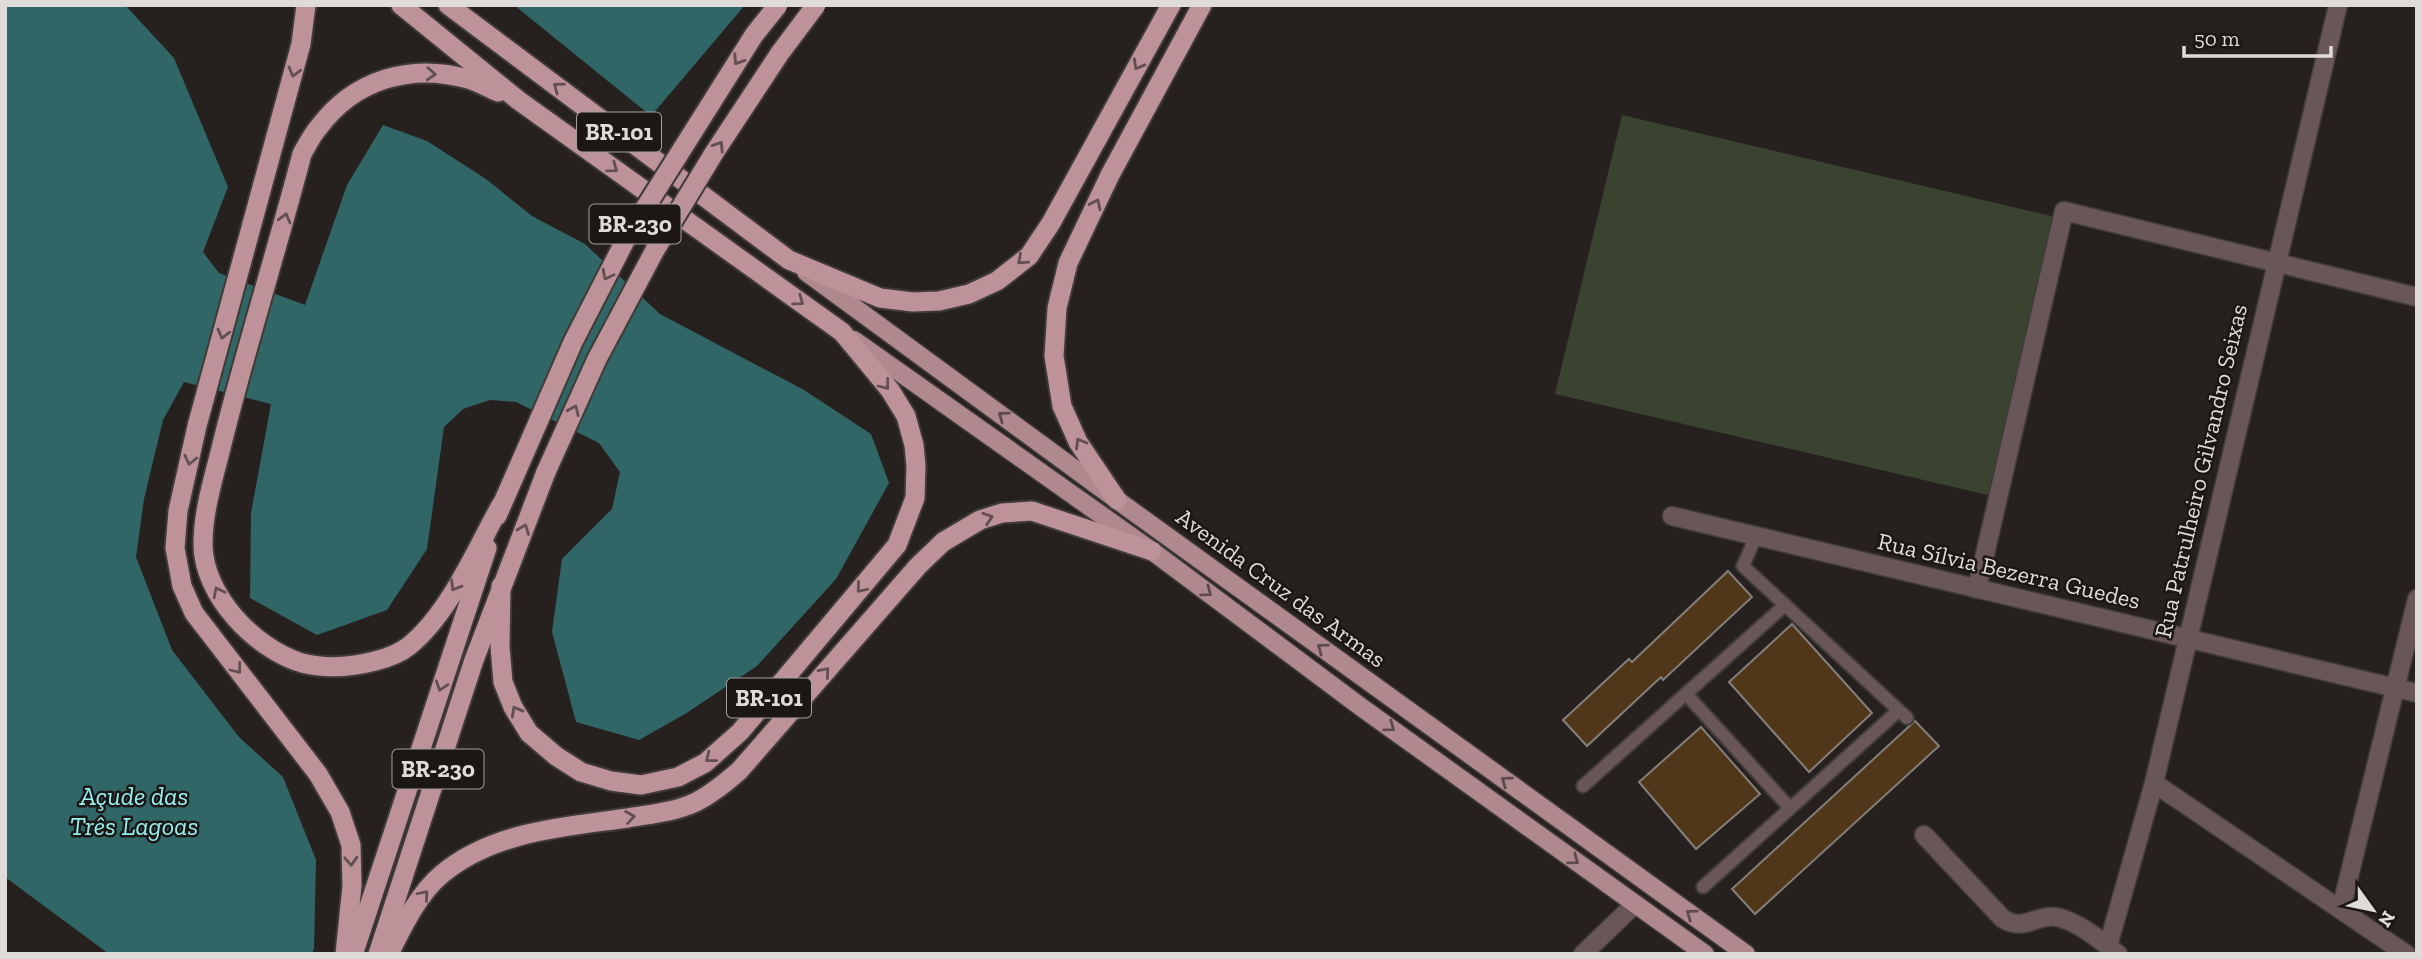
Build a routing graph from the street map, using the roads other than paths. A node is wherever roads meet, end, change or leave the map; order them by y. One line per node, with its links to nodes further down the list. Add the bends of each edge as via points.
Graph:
1 (306, 5): 35 (highway, one-way to 35, via 301,44 178,511 175,548 182,586 194,613 318,774 340,812 351,845)
2 (401, 5): 9 (highway, BR-101)
3 (448, 5): 10 (highway, BR-101, one-way to 3)
4 (778, 5): 15 (highway, BR-230, one-way to 15, bridge, via 747,46 628,235 573,342)
5 (816, 5): 19 (highway, BR-101, one-way to 5, bridge, via 597,359 655,250 714,153)
6 (1171, 5): 10 (highway, one-way to 10, via 1051,223 1029,256 997,281 969,294 913,302 880,298)
7 (1202, 5): 14 (highway, one-way to 7, via 1078,442 1062,406 1054,356 1057,308 1068,263)
8 (2338, 5): 11 (street, Rua Patrulheiro Gilvandro Seixas)
9 (518, 100): 13 (highway, BR-101, one-way to 13); 15 (highway, one-way to 9, via 430,626 407,648 363,664 303,663 278,653 224,604 209,574 203,545 206,512 233,402 302,154 318,127 368,84 405,74 468,79)
10 (789, 260): 14 (main road, Avenida Cruz das Armas, one-way to 10)
11 (2276, 262): 12 (street); 20 (street, via 2064,211); 23 (street, Rua Patrulheiro Gilvandro Seixas)
12 (2417, 298)
13 (842, 332): 18 (main road, Avenida Cruz das Armas); 19 (highway, BR-101, one-way to 19, via 906,416 916,466 915,498 908,521 897,545 740,732 705,763 678,777 641,785 611,781 581,772 529,733 503,682)
14 (1117, 500): 41 (main road, Avenida Cruz das Armas, one-way to 14)
15 (501, 505): 36 (highway, BR-230, one-way to 36)
16 (1672, 516): 17 (street, Rua Sílvia Bezerra Guedes)
17 (1756, 536): 20 (street, Rua Sílvia Bezerra Guedes); 22 (lane, via 1743,566)
18 (1152, 551): 32 (main road, Avenida Cruz das Armas, one-way to 32); 38 (highway, one-way to 18, via 416,904 440,875 470,854 527,834 662,813 720,788 918,566 943,542 980,520 1002,513 1032,512)
19 (501, 586): 37 (highway, BR-230)
20 (1977, 589): 23 (street, Rua Sílvia Bezerra Guedes)
21 (2417, 599): 24 (street)
22 (1785, 605): 26 (lane); 29 (lane, via 1902,715)
23 (2187, 639): 24 (street, Rua Sílvia Bezerra Guedes); 27 (street, Rua Patrulheiro Gilvandro Seixas)
24 (2397, 687): 25 (street, Rua Sílvia Bezerra Guedes); 33 (street)
25 (2417, 693)
26 (1686, 694): 28 (lane); 29 (lane)
27 (2154, 783): 33 (street); 34 (street, Rua Patrulheiro Gilvandro Seixas)
28 (1583, 786)
29 (1790, 808): 31 (lane)
30 (1924, 835): 34 (street, via 2012,925 2057,917)
31 (1703, 887)
32 (1635, 904): 39 (street); 40 (main road, Avenida Cruz das Armas)
33 (2341, 909): 42 (street)
34 (2113, 950)
35 (345, 954)
36 (353, 954)
37 (378, 954)
38 (389, 954)
39 (1583, 954)
40 (1705, 954)
41 (1746, 954)
42 (2406, 954)

